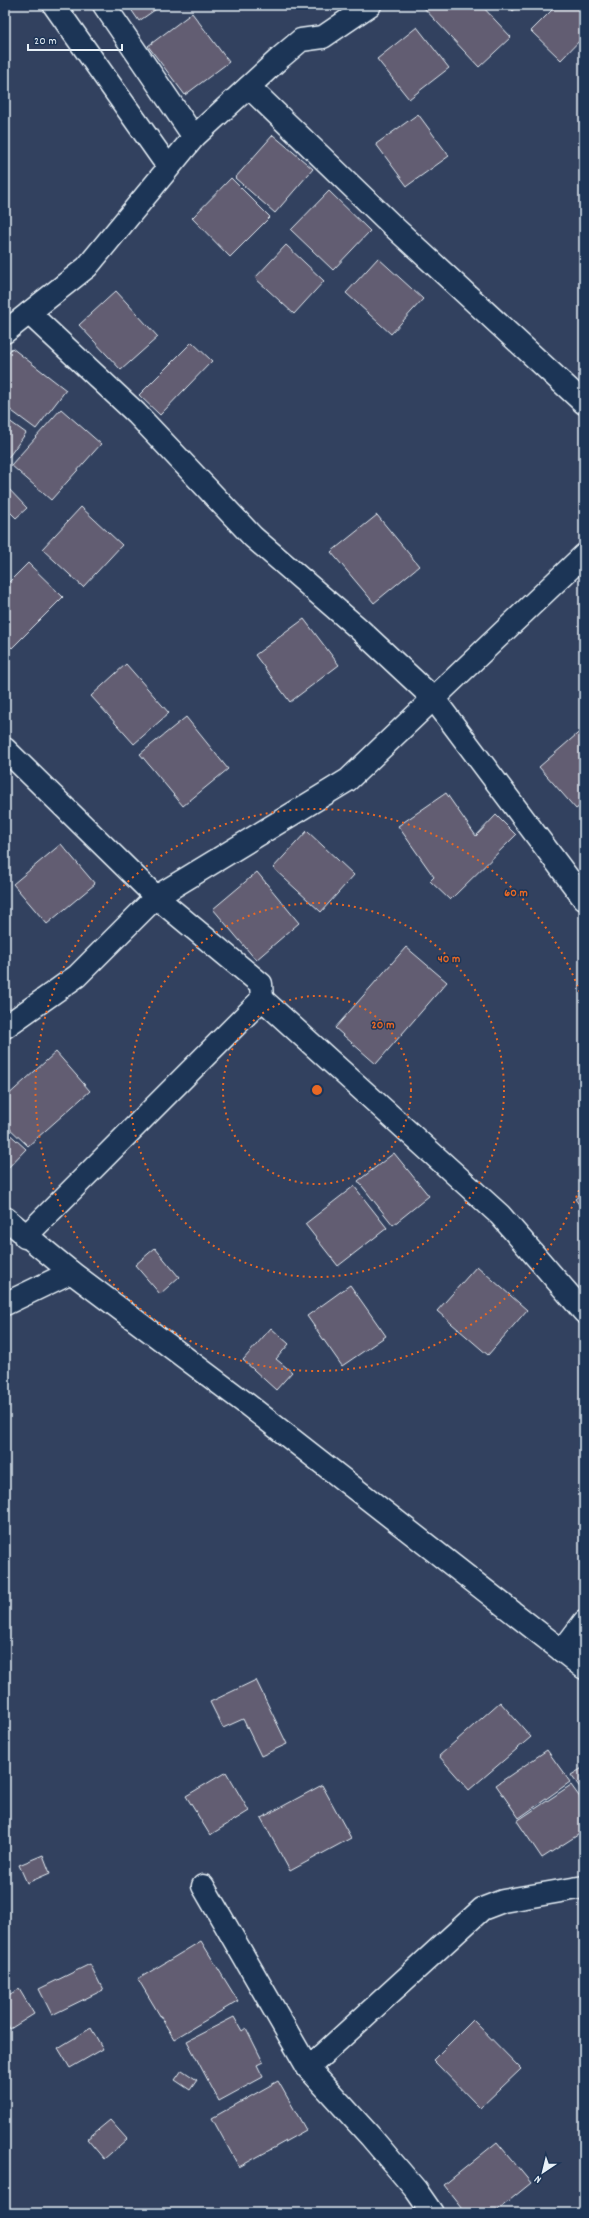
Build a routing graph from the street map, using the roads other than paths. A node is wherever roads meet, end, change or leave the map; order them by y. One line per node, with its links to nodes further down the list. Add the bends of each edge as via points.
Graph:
1 (54, 5): 6 (street)
2 (104, 5): 5 (street)
3 (370, 5): 4 (street, via 323,38 301,40)
4 (249, 87): 5 (street); 9 (street, via 396,229)
5 (194, 137): 7 (street, via 87,267)
6 (162, 158)
7 (29, 313): 8 (street); 11 (street, via 136,414 253,537 358,628)
8 (5, 332)
9 (584, 403)
10 (584, 555): 11 (street)
11 (434, 699): 13 (street, via 348,780); 14 (street)
12 (5, 749): 13 (street)
13 (156, 897): 15 (street, via 261,984); 16 (street, via 77,976)
14 (584, 899)
15 (262, 999): 18 (street); 21 (street, via 500,1215)
16 (5, 1028)
17 (5, 1218): 18 (street)
18 (25, 1237): 19 (street)
19 (71, 1272): 20 (street); 23 (street, via 248,1405)
20 (5, 1304)
21 (584, 1312)
22 (584, 1622): 23 (street)
23 (562, 1651): 24 (street)
24 (584, 1668)
25 (203, 1886): 27 (street)
26 (584, 1887): 27 (street, via 503,1900 482,1909)
27 (308, 2068): 28 (street, via 416,2190)
28 (432, 2213)

